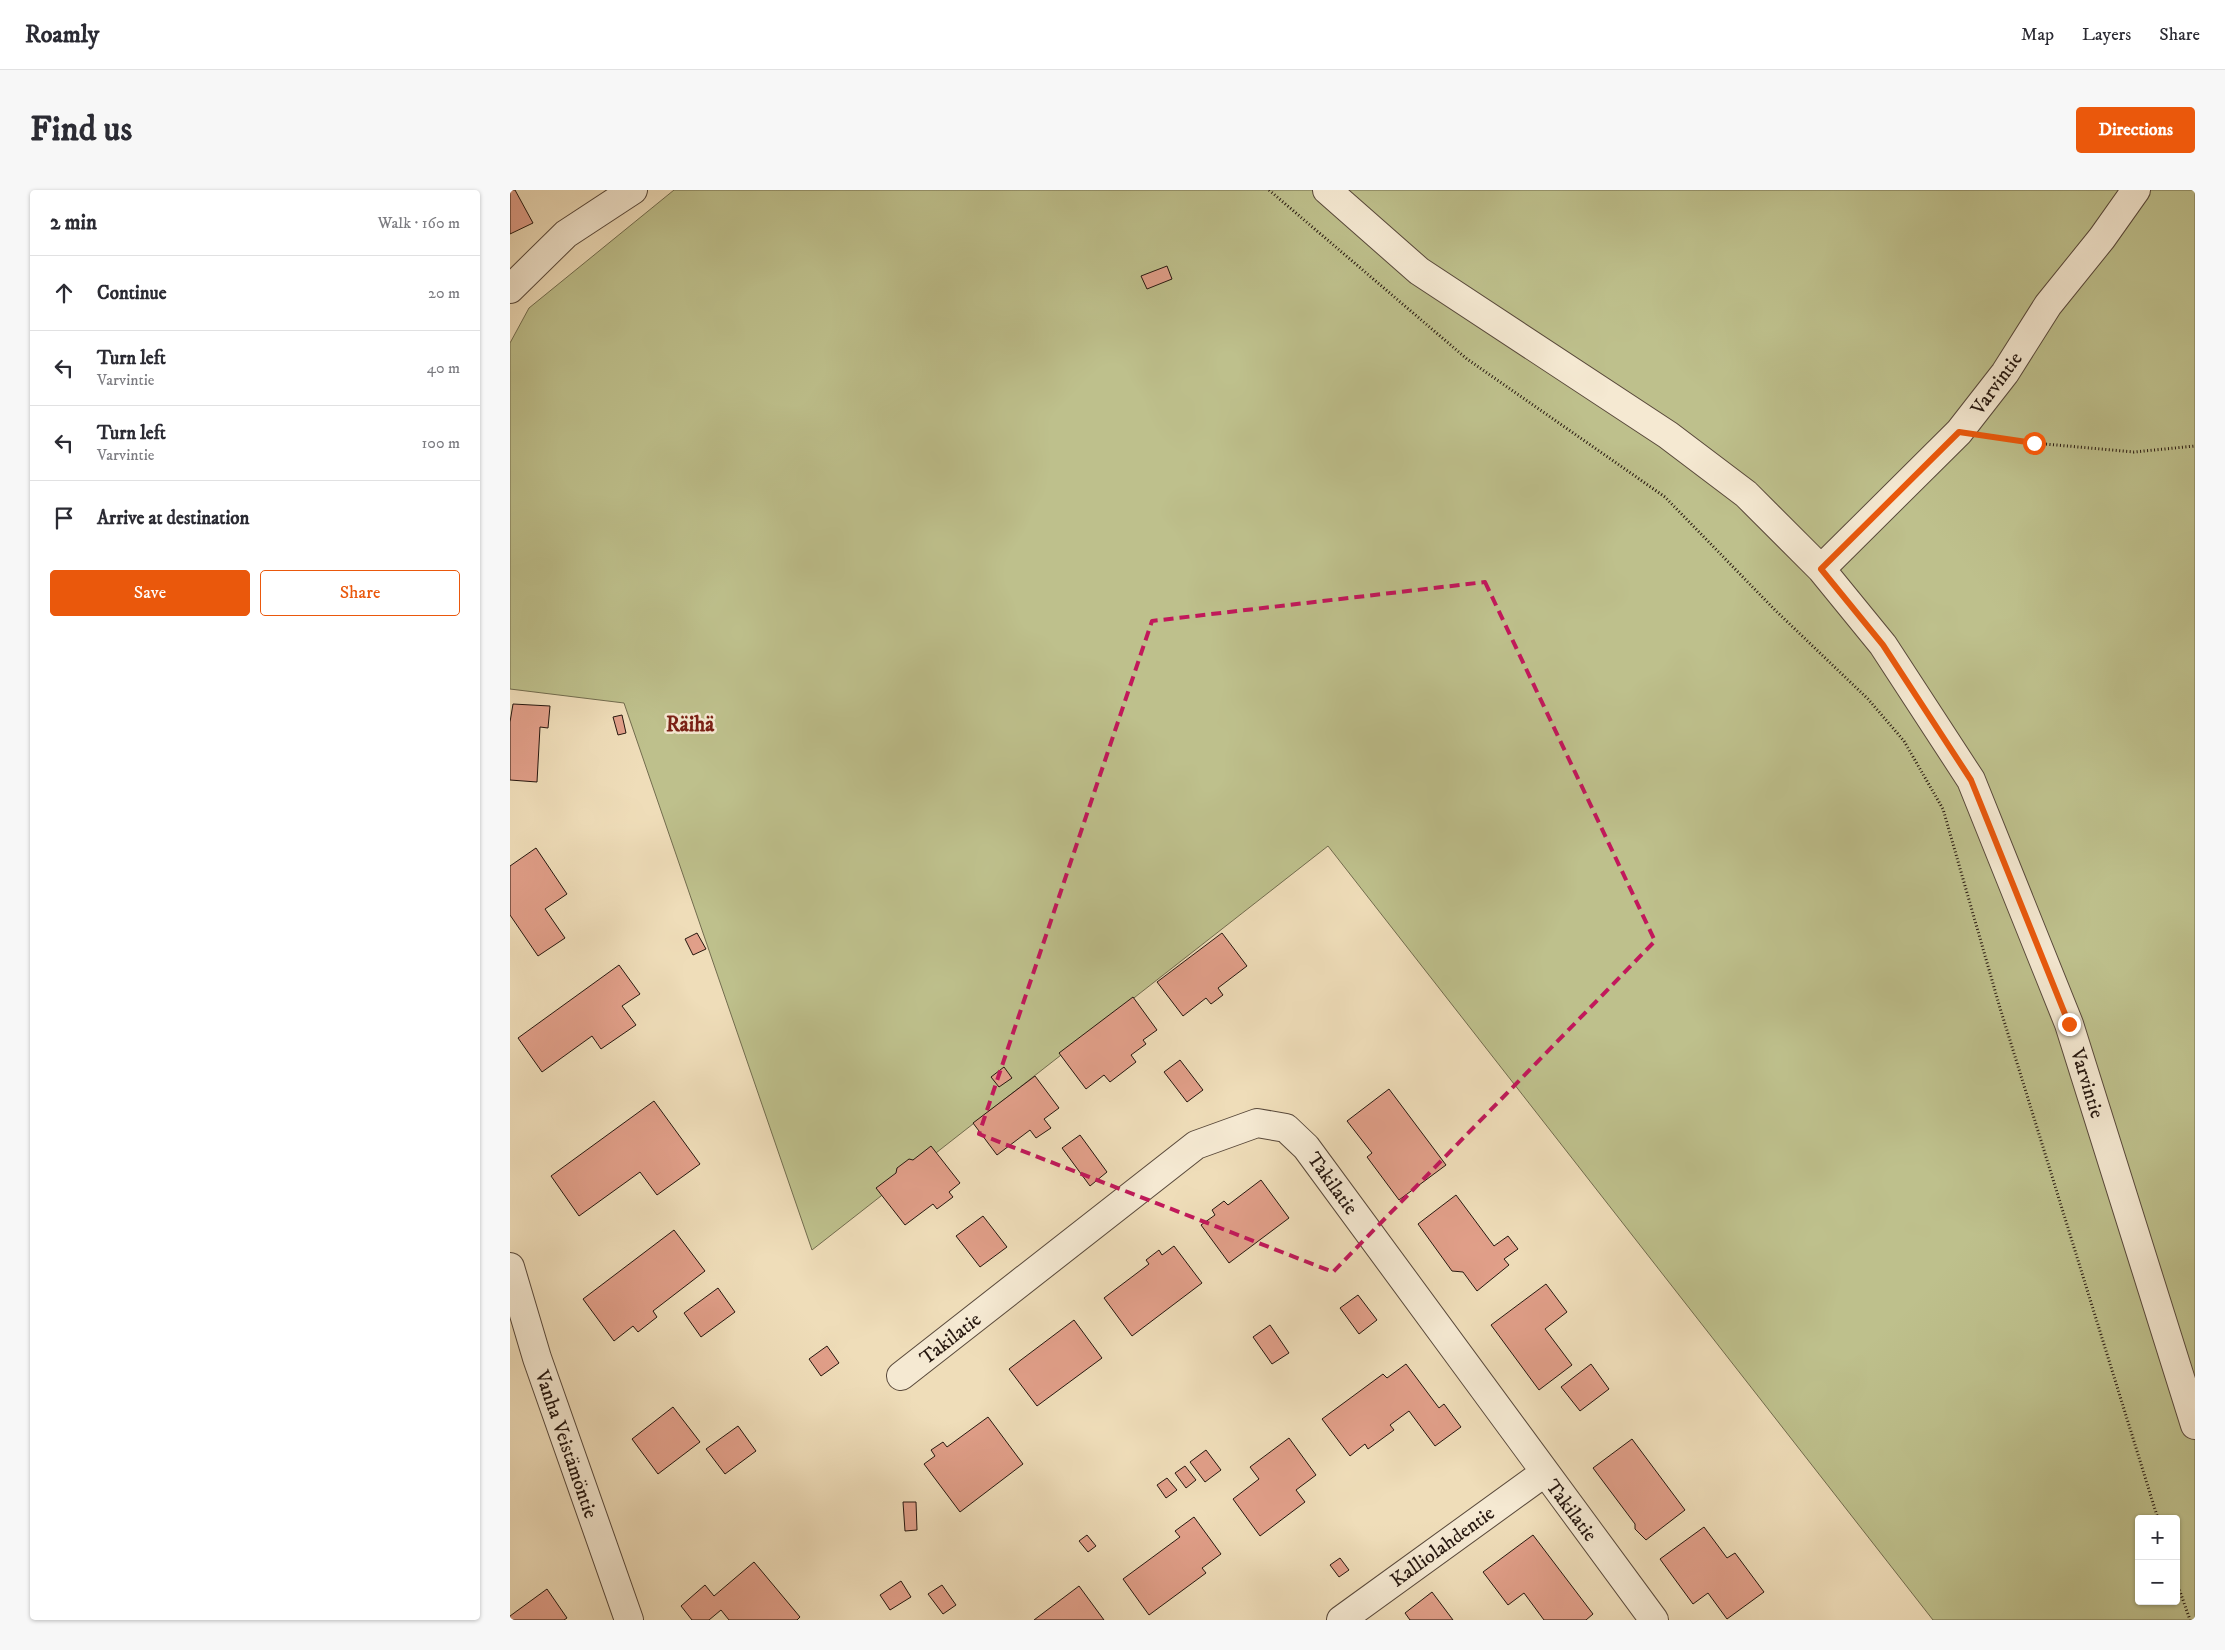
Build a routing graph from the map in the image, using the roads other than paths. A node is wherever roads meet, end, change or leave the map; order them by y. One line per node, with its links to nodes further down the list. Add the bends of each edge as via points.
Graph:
1 (633, 190): 4 (street, via 566,234)
2 (1326, 190): 5 (street, via 1420,271 1668,435 1746,494)
3 (2136, 190): 5 (street, Varvintie, via 2048,305 2005,373 1959,432)
4 (510, 289)
5 (1821, 569): 8 (street, Varvintie, via 1883,645 1971,780 2069,1024)
6 (510, 1267): 10 (street, Vanha Veistämöntie, via 537,1358)
7 (901, 1376): 9 (street, Takilatie, via 1196,1145 1257,1122 1286,1128 1306,1147)
8 (2195, 1425)
9 (1544, 1472): 11 (street, Kalliolahdentie); 12 (street, Takilatie)
10 (630, 1620)
11 (1341, 1620)
12 (1654, 1620)

